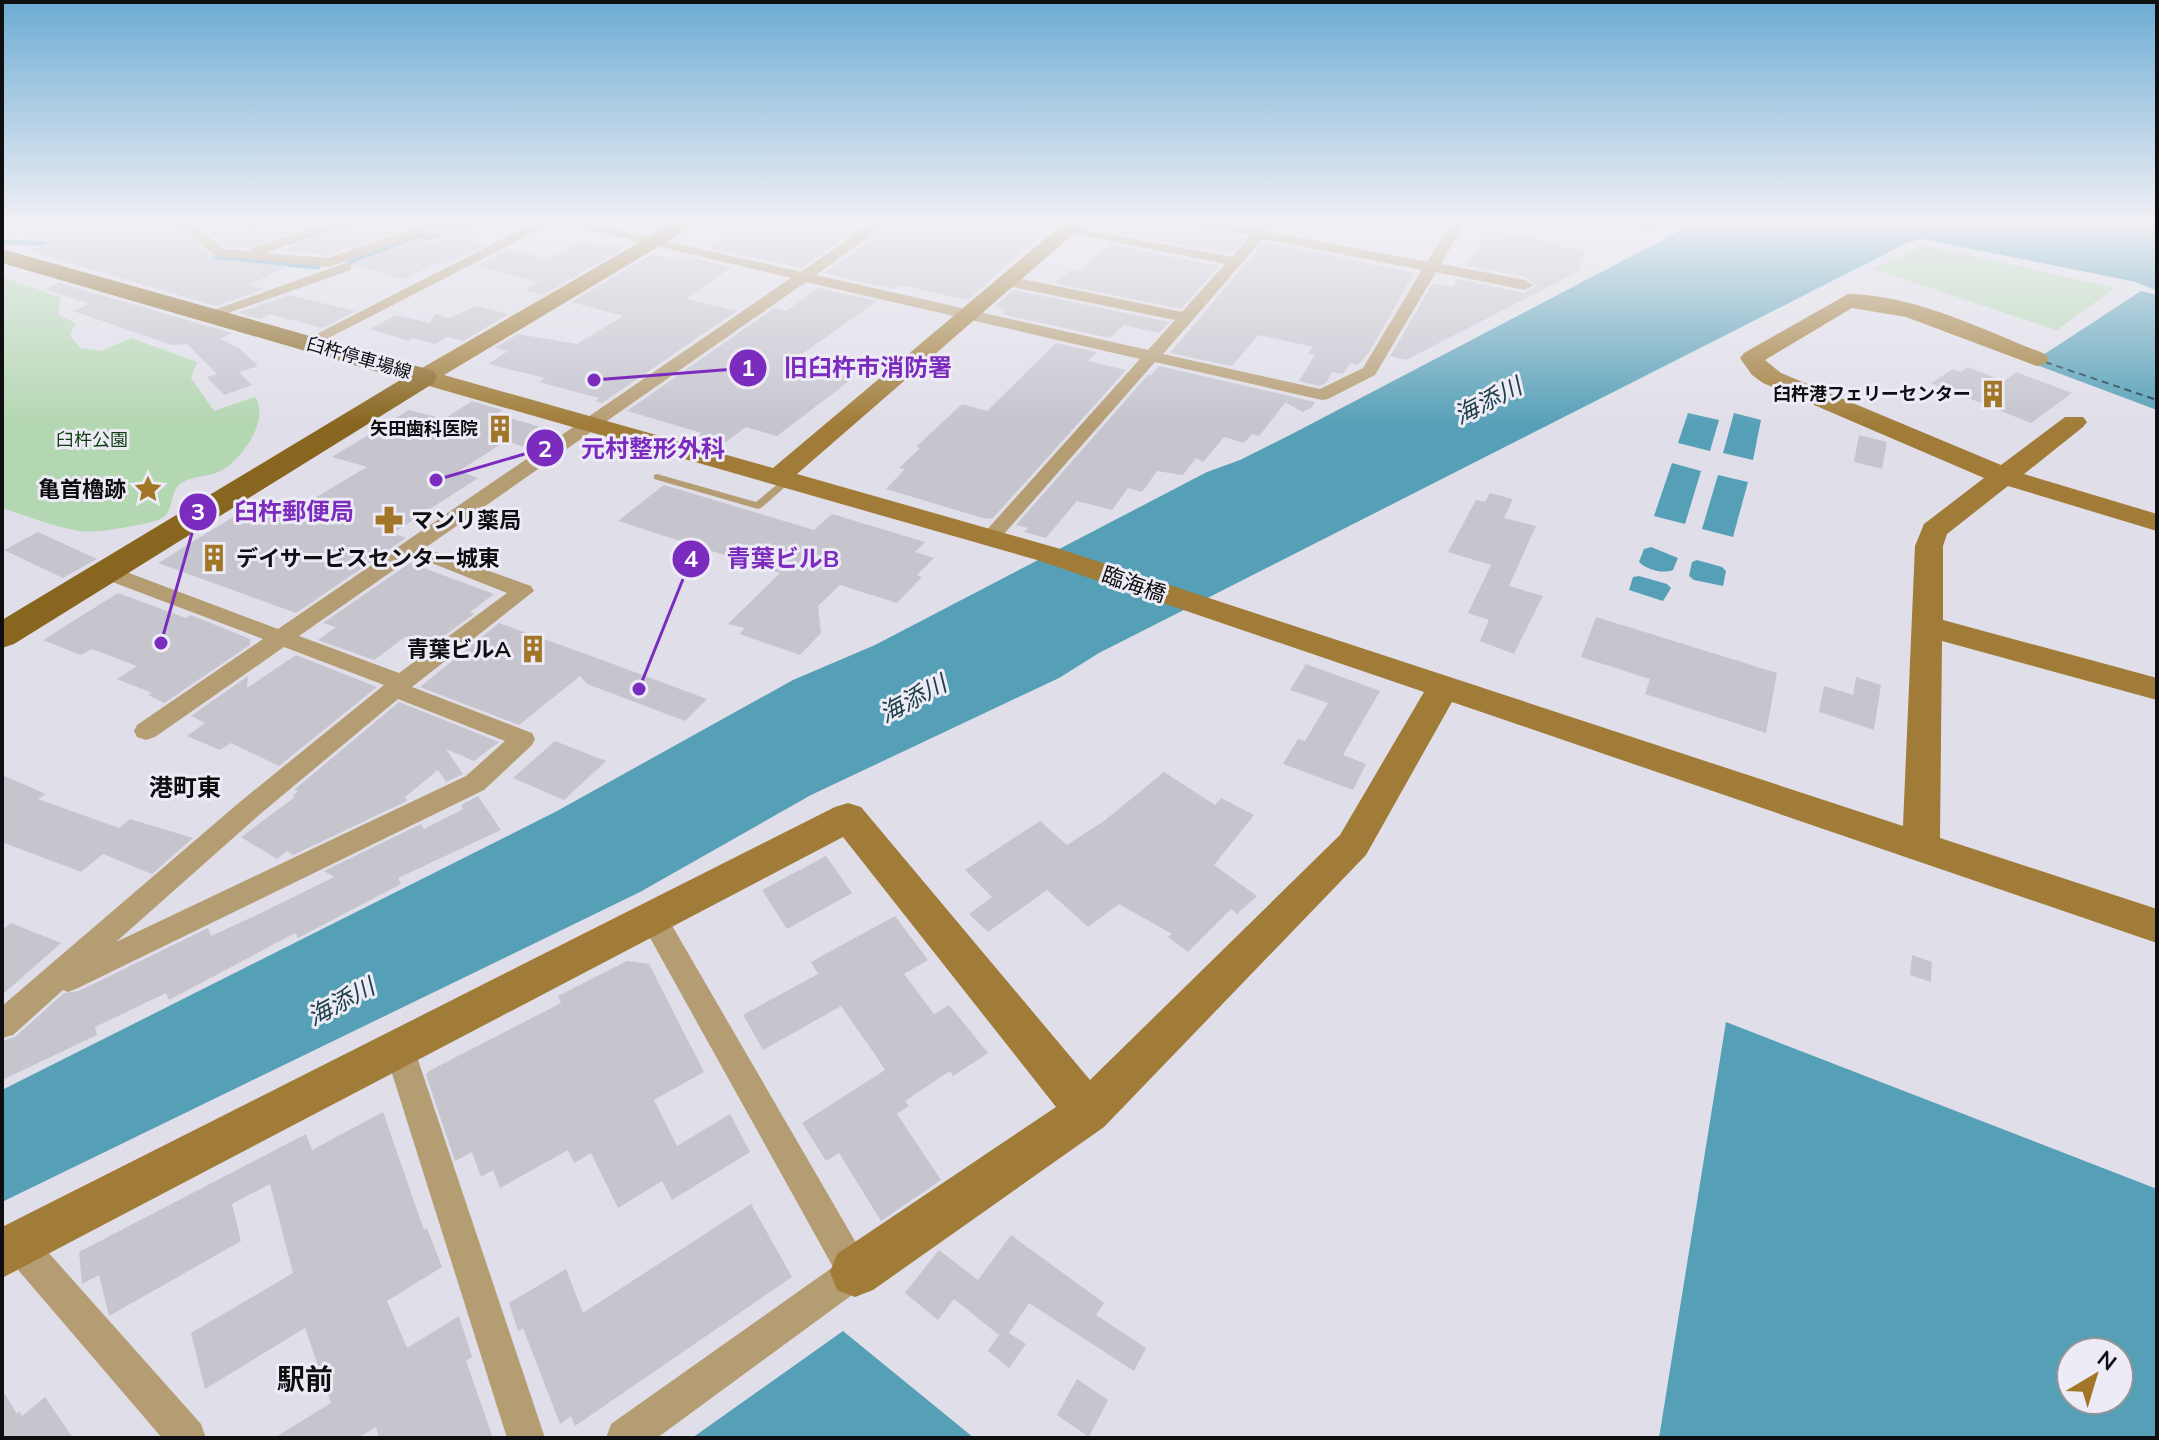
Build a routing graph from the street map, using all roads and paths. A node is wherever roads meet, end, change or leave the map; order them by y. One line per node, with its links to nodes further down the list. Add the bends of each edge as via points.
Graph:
1 (121, 290): 11 (main road, 臼杵停車場線)
2 (273, 290): 11 (street)
3 (412, 290): 14 (street)
4 (573, 290): 17 (street)
5 (786, 290): 19 (street)
6 (862, 290): 12 (street)
7 (997, 290): 12 (street)
8 (1052, 290): 13 (street)
9 (1210, 290): 13 (street)
10 (1418, 290): 15 (street, via 1369,371 1322,395)
11 (208, 315): 14 (main road, 臼杵停車場線)
12 (969, 315): 15 (street); 22 (street)
13 (1186, 318): 15 (street)
14 (307, 343): 17 (main road, 臼杵停車場線)
15 (1151, 356): 24 (street)
16 (2037, 359): 20 (street, via 1890,305 1859,299 1752,358 1772,378)
17 (424, 377): 19 (street, 臨海橋); 26 (main road, 臼杵停車場線)
18 (2074, 422): 20 (street)
19 (594, 424): 22 (street, 臨海橋); 29 (street)
20 (2003, 476): 23 (street); 27 (street, via 1934,530)
21 (657, 477): 22 (lane, via 758,506)
22 (783, 478): 24 (street, 臨海橋)
23 (2157, 523)
24 (990, 538): 31 (street, 臨海橋)
25 (423, 554): 30 (street, via 523,591)
26 (106, 572): 28 (main road, 臼杵停車場線); 29 (street)
27 (1926, 626): 32 (street); 34 (street)
28 (2, 636)
29 (282, 638): 30 (street); 33 (street)
30 (399, 686): 37 (street); 37 (street, via 523,739 475,783)
31 (1443, 688): 34 (street, 臨海橋); 40 (street, via 1353,845)
32 (2157, 689)
33 (146, 731)
34 (1921, 847): 36 (street, 臨海橋)
35 (653, 918): 39 (street); 40 (street, via 848,817); 42 (street)
36 (2157, 926)
37 (39, 992): 38 (street)
38 (2, 1025)
39 (399, 1048): 41 (street); 44 (street)
40 (1088, 1112): 42 (street)
41 (10, 1249): 43 (street)
42 (855, 1272): 45 (street)
43 (187, 1438)
44 (526, 1438)
45 (625, 1438)

